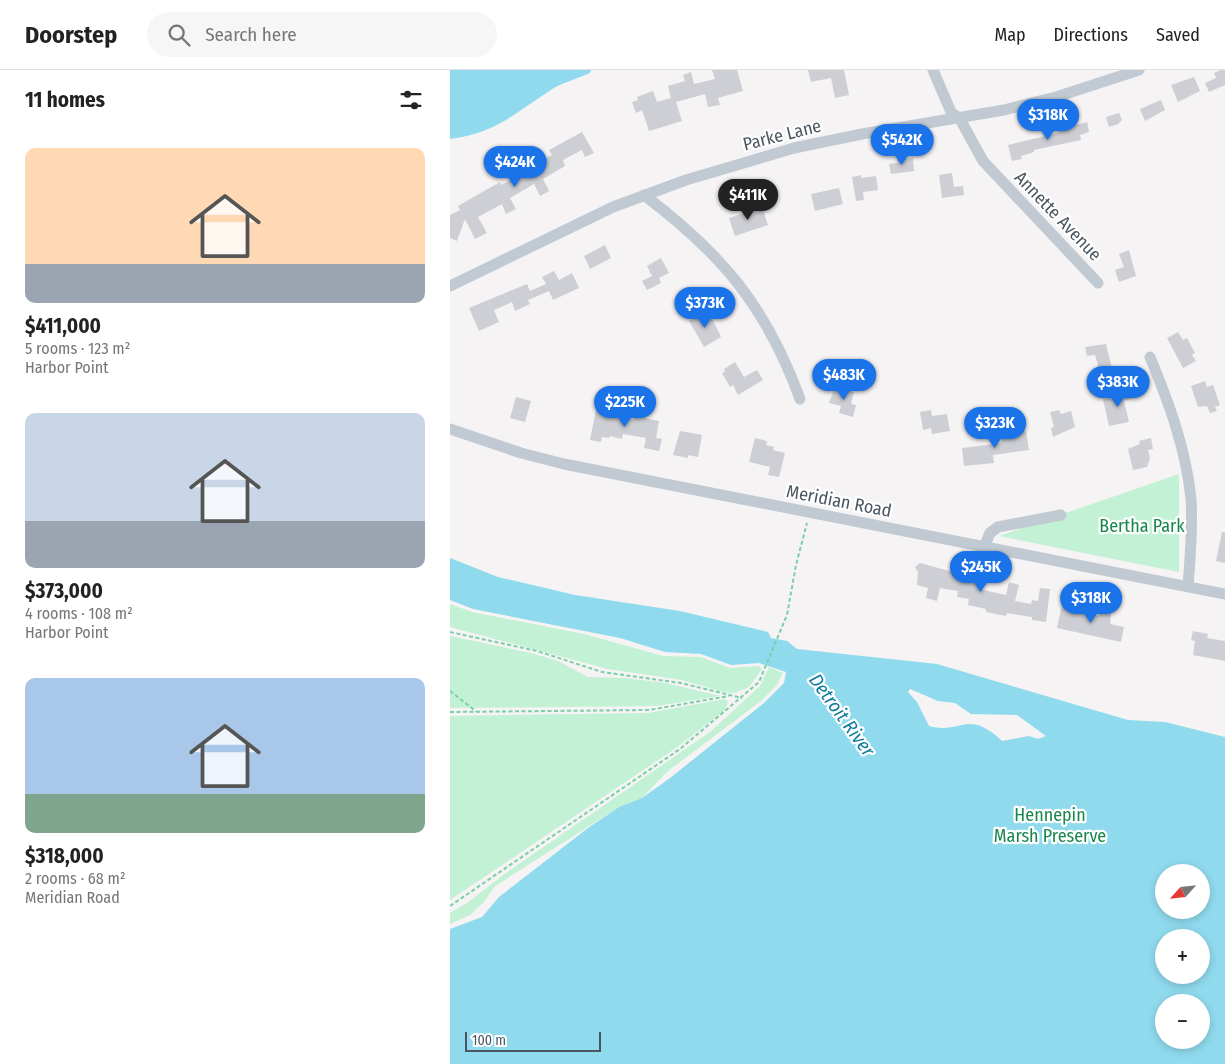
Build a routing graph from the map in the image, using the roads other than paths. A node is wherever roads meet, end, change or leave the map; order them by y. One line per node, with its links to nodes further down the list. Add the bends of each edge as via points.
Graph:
1 (933, 70): 3 (street, Annette Avenue, via 951,112)
2 (1139, 70): 3 (street, Parke Lane, via 1056,97)
3 (960, 119): 4 (street, Parke Lane, via 794,148); 5 (street, Annette Avenue, via 973,147 993,174)
4 (644, 195): 6 (street, Parke Lane); 8 (street, via 680,222 741,284 777,343)
5 (1098, 284)
6 (450, 286)
7 (1150, 357): 12 (street, via 1175,421 1188,477 1192,528)
8 (800, 399)
9 (450, 429): 11 (street, Meridian Road, via 564,464)
10 (1061, 515): 11 (street, via 998,527 990,533)
11 (984, 547): 12 (street, Meridian Road)
12 (1188, 587): 13 (street, Meridian Road)
13 (1225, 594)

